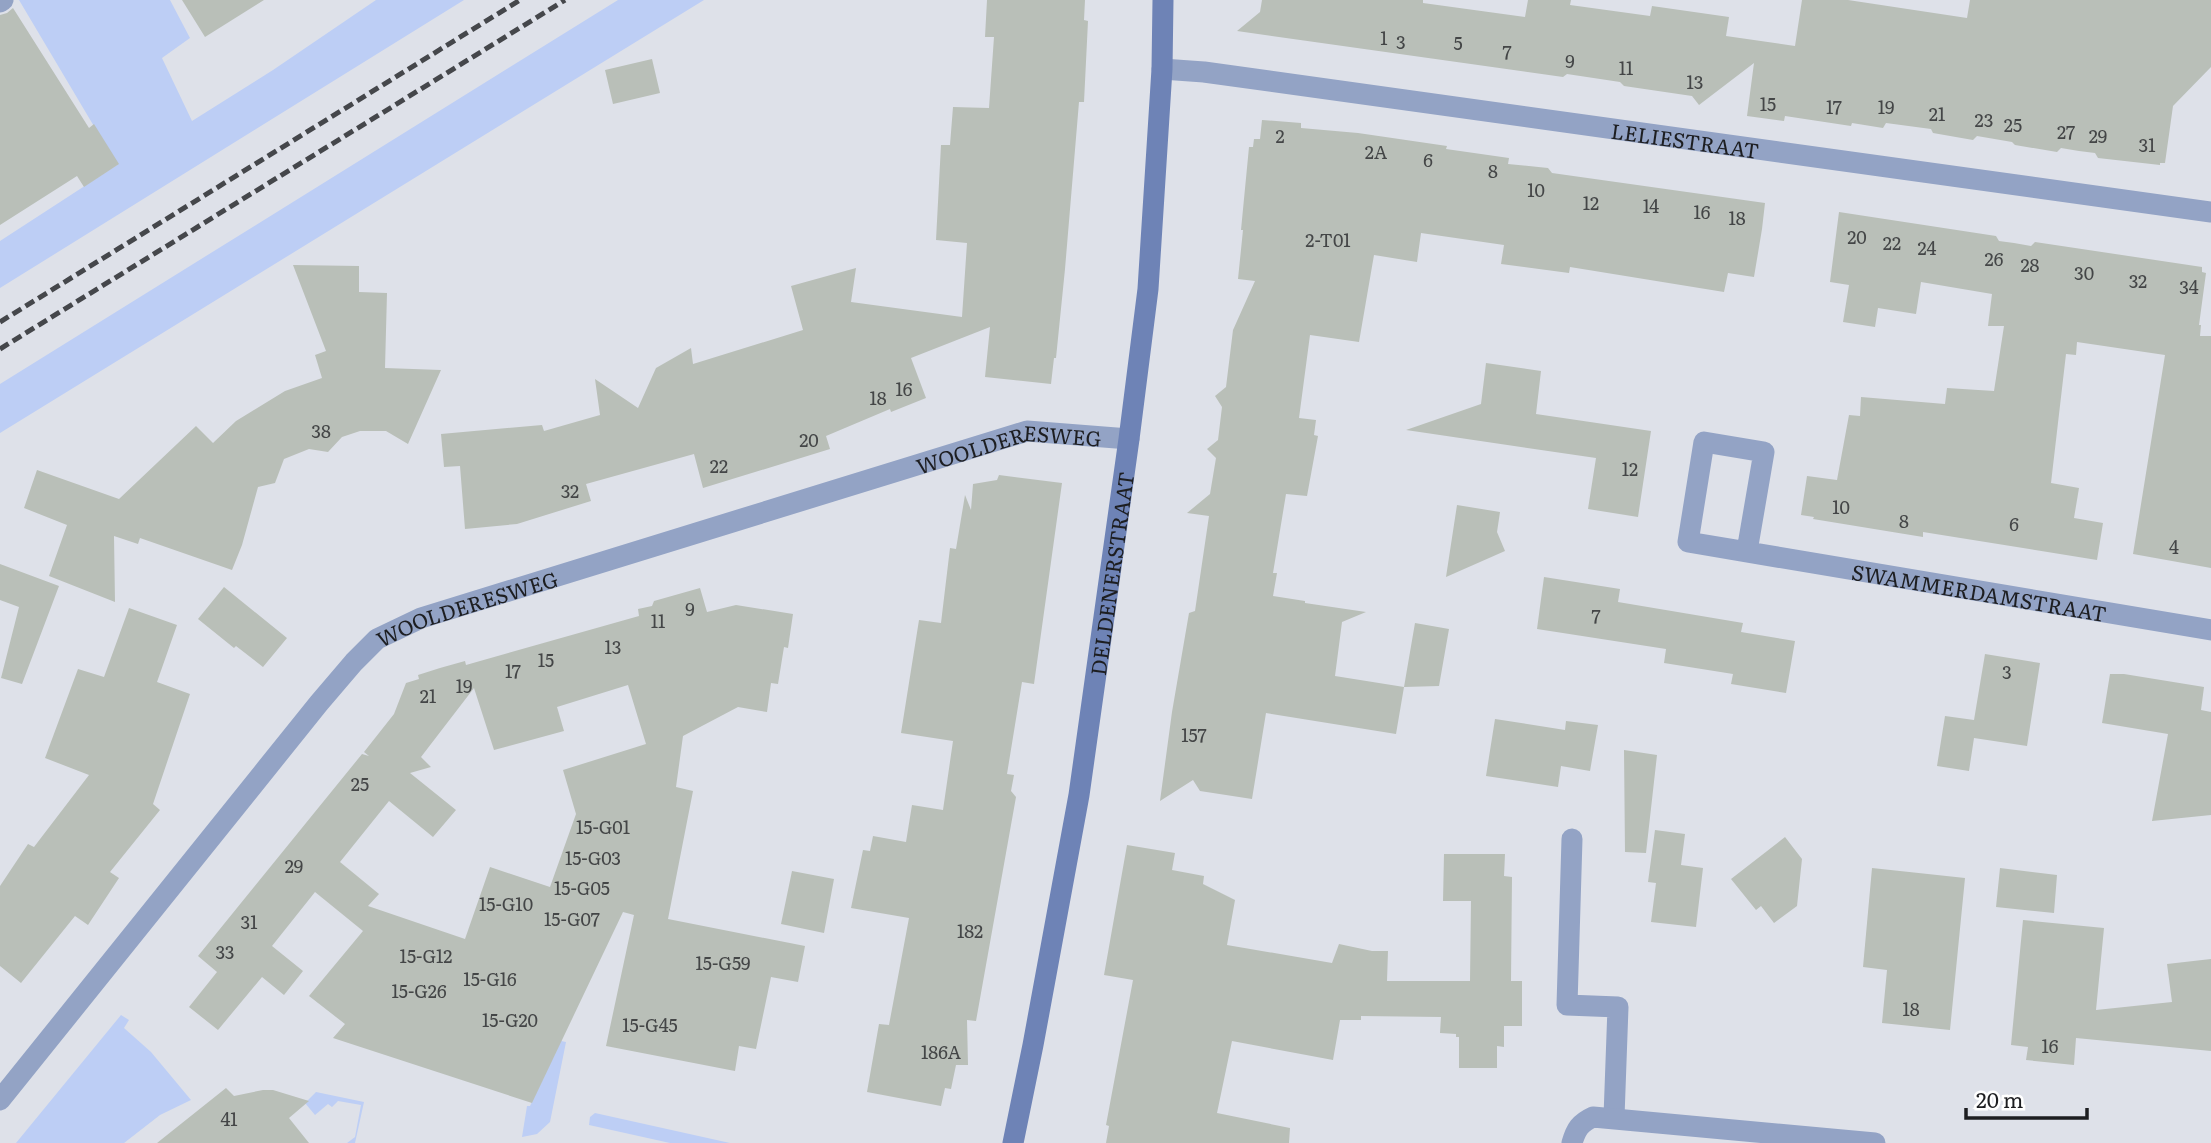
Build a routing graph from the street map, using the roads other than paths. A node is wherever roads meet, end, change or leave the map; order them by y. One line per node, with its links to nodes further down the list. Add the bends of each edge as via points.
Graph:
1 (1163, 0): 2 (main road, DELDENERSTRAAT)
2 (1162, 69): 3 (street, LELIESTRAAT); 4 (main road, DELDENERSTRAAT, via 1148,289)
3 (2211, 212)
4 (1129, 439): 8 (street, WOOLDERESWEG, via 1027,431 422,618 377,639 320,703); 10 (main road, DELDENERSTRAAT, via 1079,795)
5 (1747, 551): 5 (street, SWAMMERDAMSTRAAT, via 1688,542 1704,442 1764,452); 6 (street, SWAMMERDAMSTRAAT)
6 (2211, 630)
7 (1572, 839): 9 (street, via 1567,1005 1618,1007)
8 (0, 1100)
9 (1614, 1117): 11 (street, via 1583,1122); 12 (street)
10 (1013, 1143)
11 (1572, 1143)
12 (1875, 1143)

